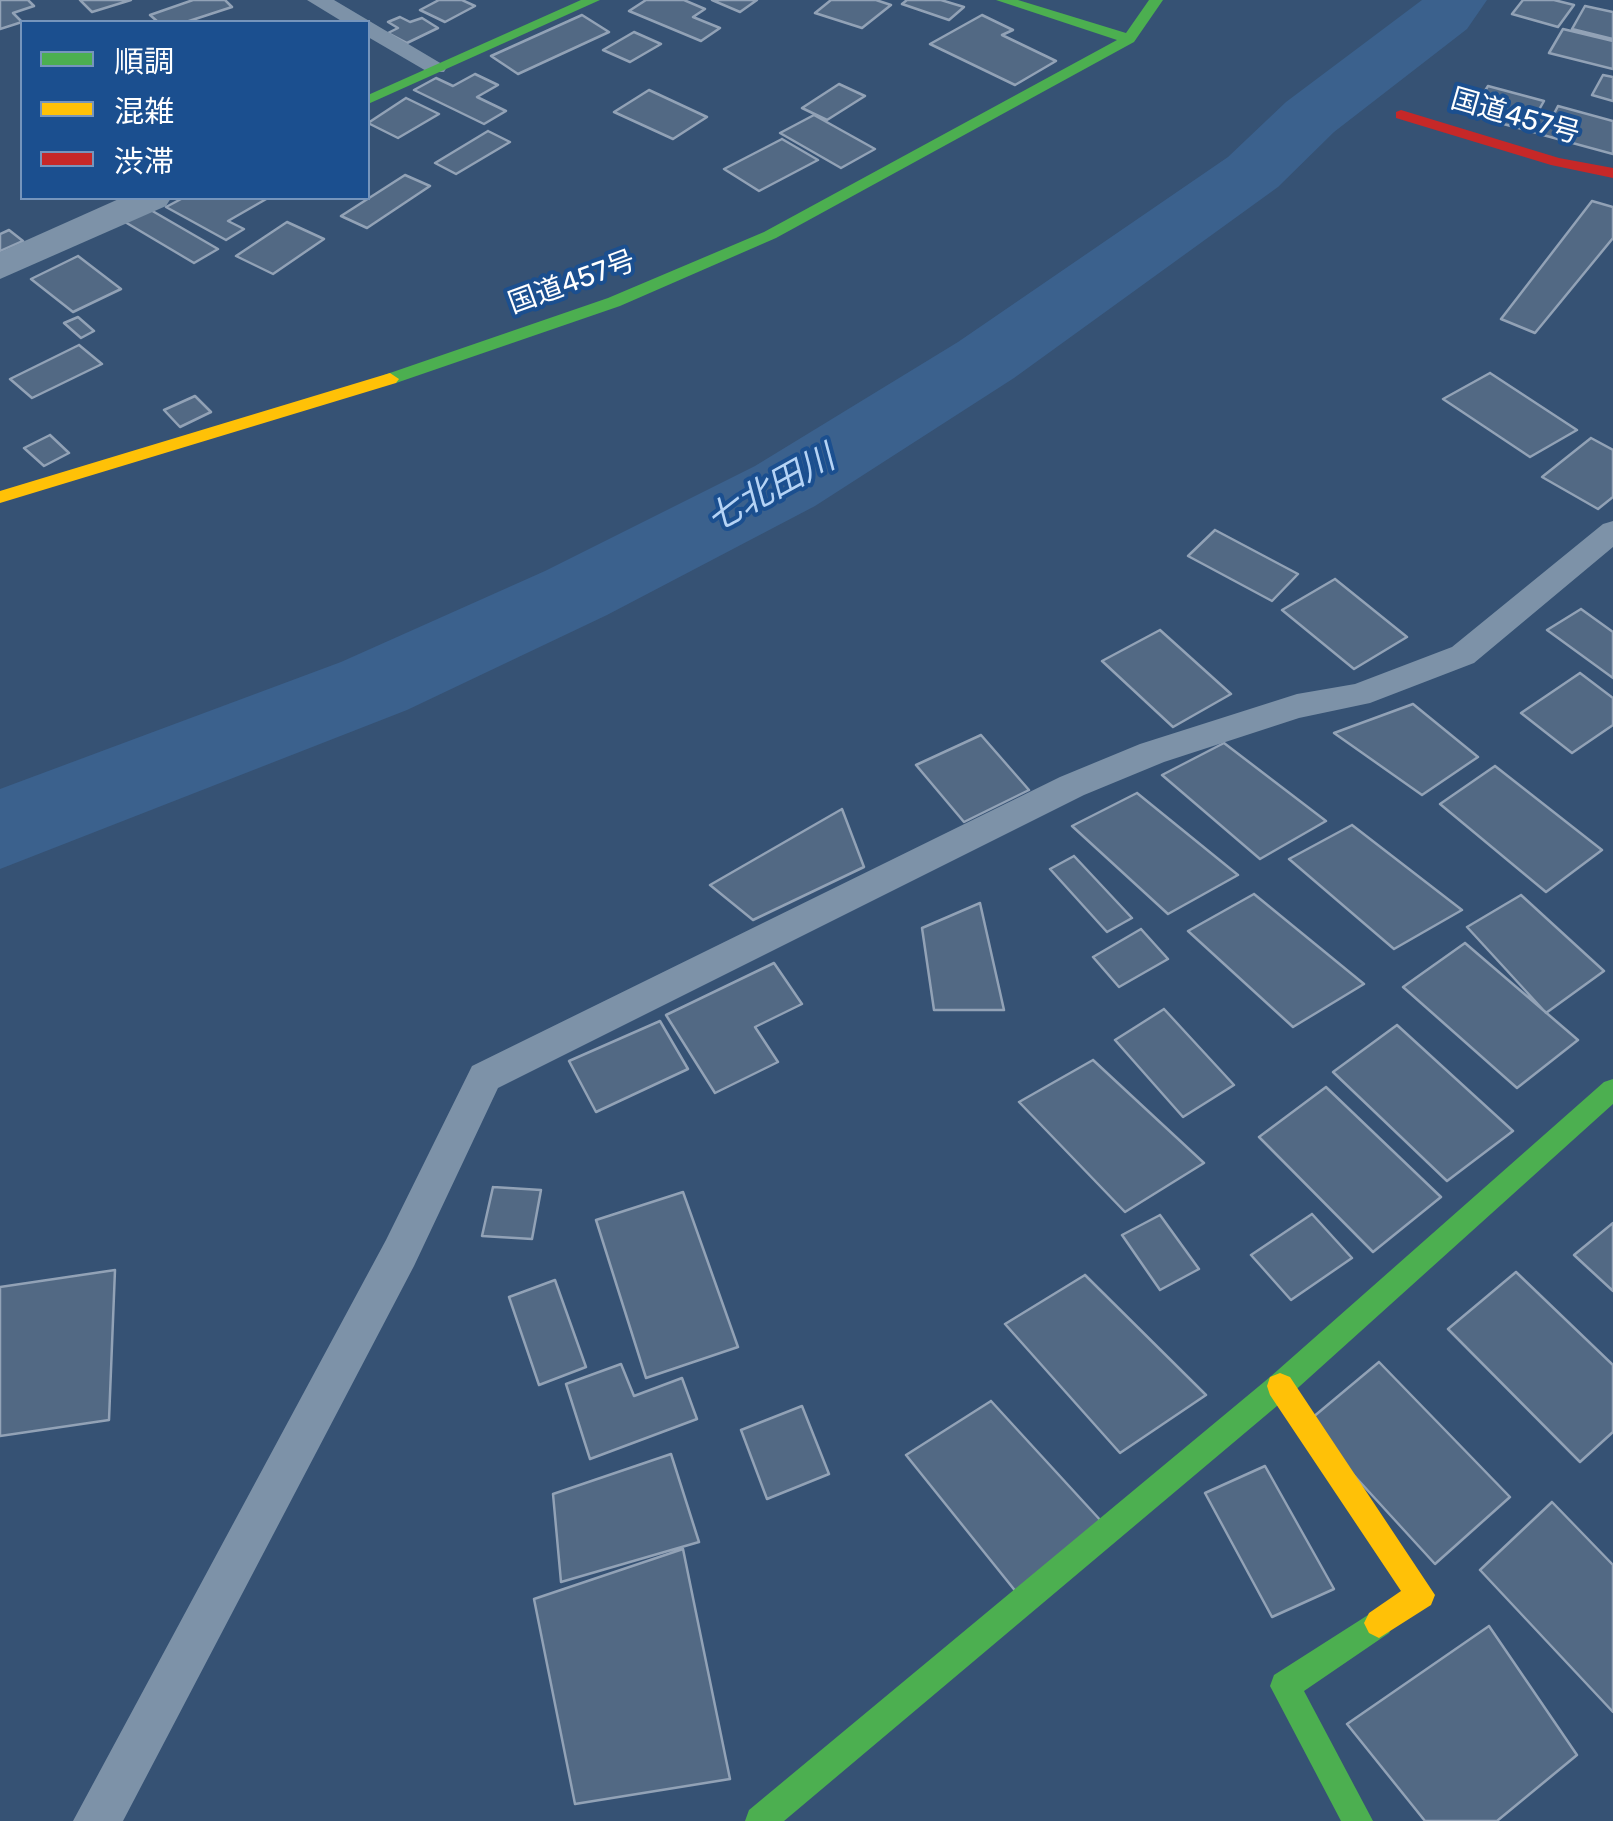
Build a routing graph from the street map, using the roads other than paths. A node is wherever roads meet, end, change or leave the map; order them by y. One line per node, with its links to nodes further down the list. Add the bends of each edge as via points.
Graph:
1 (318, 0): 5 (lane)
2 (594, 0): 8 (main road)
3 (1003, 0): 7 (main road)
4 (1156, 0): 7 (main road)
5 (354, 20)
6 (370, 29): 8 (lane)
7 (1128, 39): 14 (main road, 国道457号, via 770,235 614,302 321,403)
8 (436, 67): 9 (main road)
9 (370, 99)
10 (1401, 115): 11 (main road, 国道457号)
11 (1613, 173)
12 (148, 200): 13 (street)
13 (0, 267)
14 (0, 497)
15 (1613, 531): 18 (lane, via 1464,655 1360,696 1298,706 1152,753 1072,786 485,1077 400,1252)
16 (1613, 1089): 17 (main road)
17 (1280, 1386): 19 (main road); 20 (main road, via 1422,1595 1285,1686)
18 (97, 1821)
19 (760, 1821)
20 (1358, 1821)

